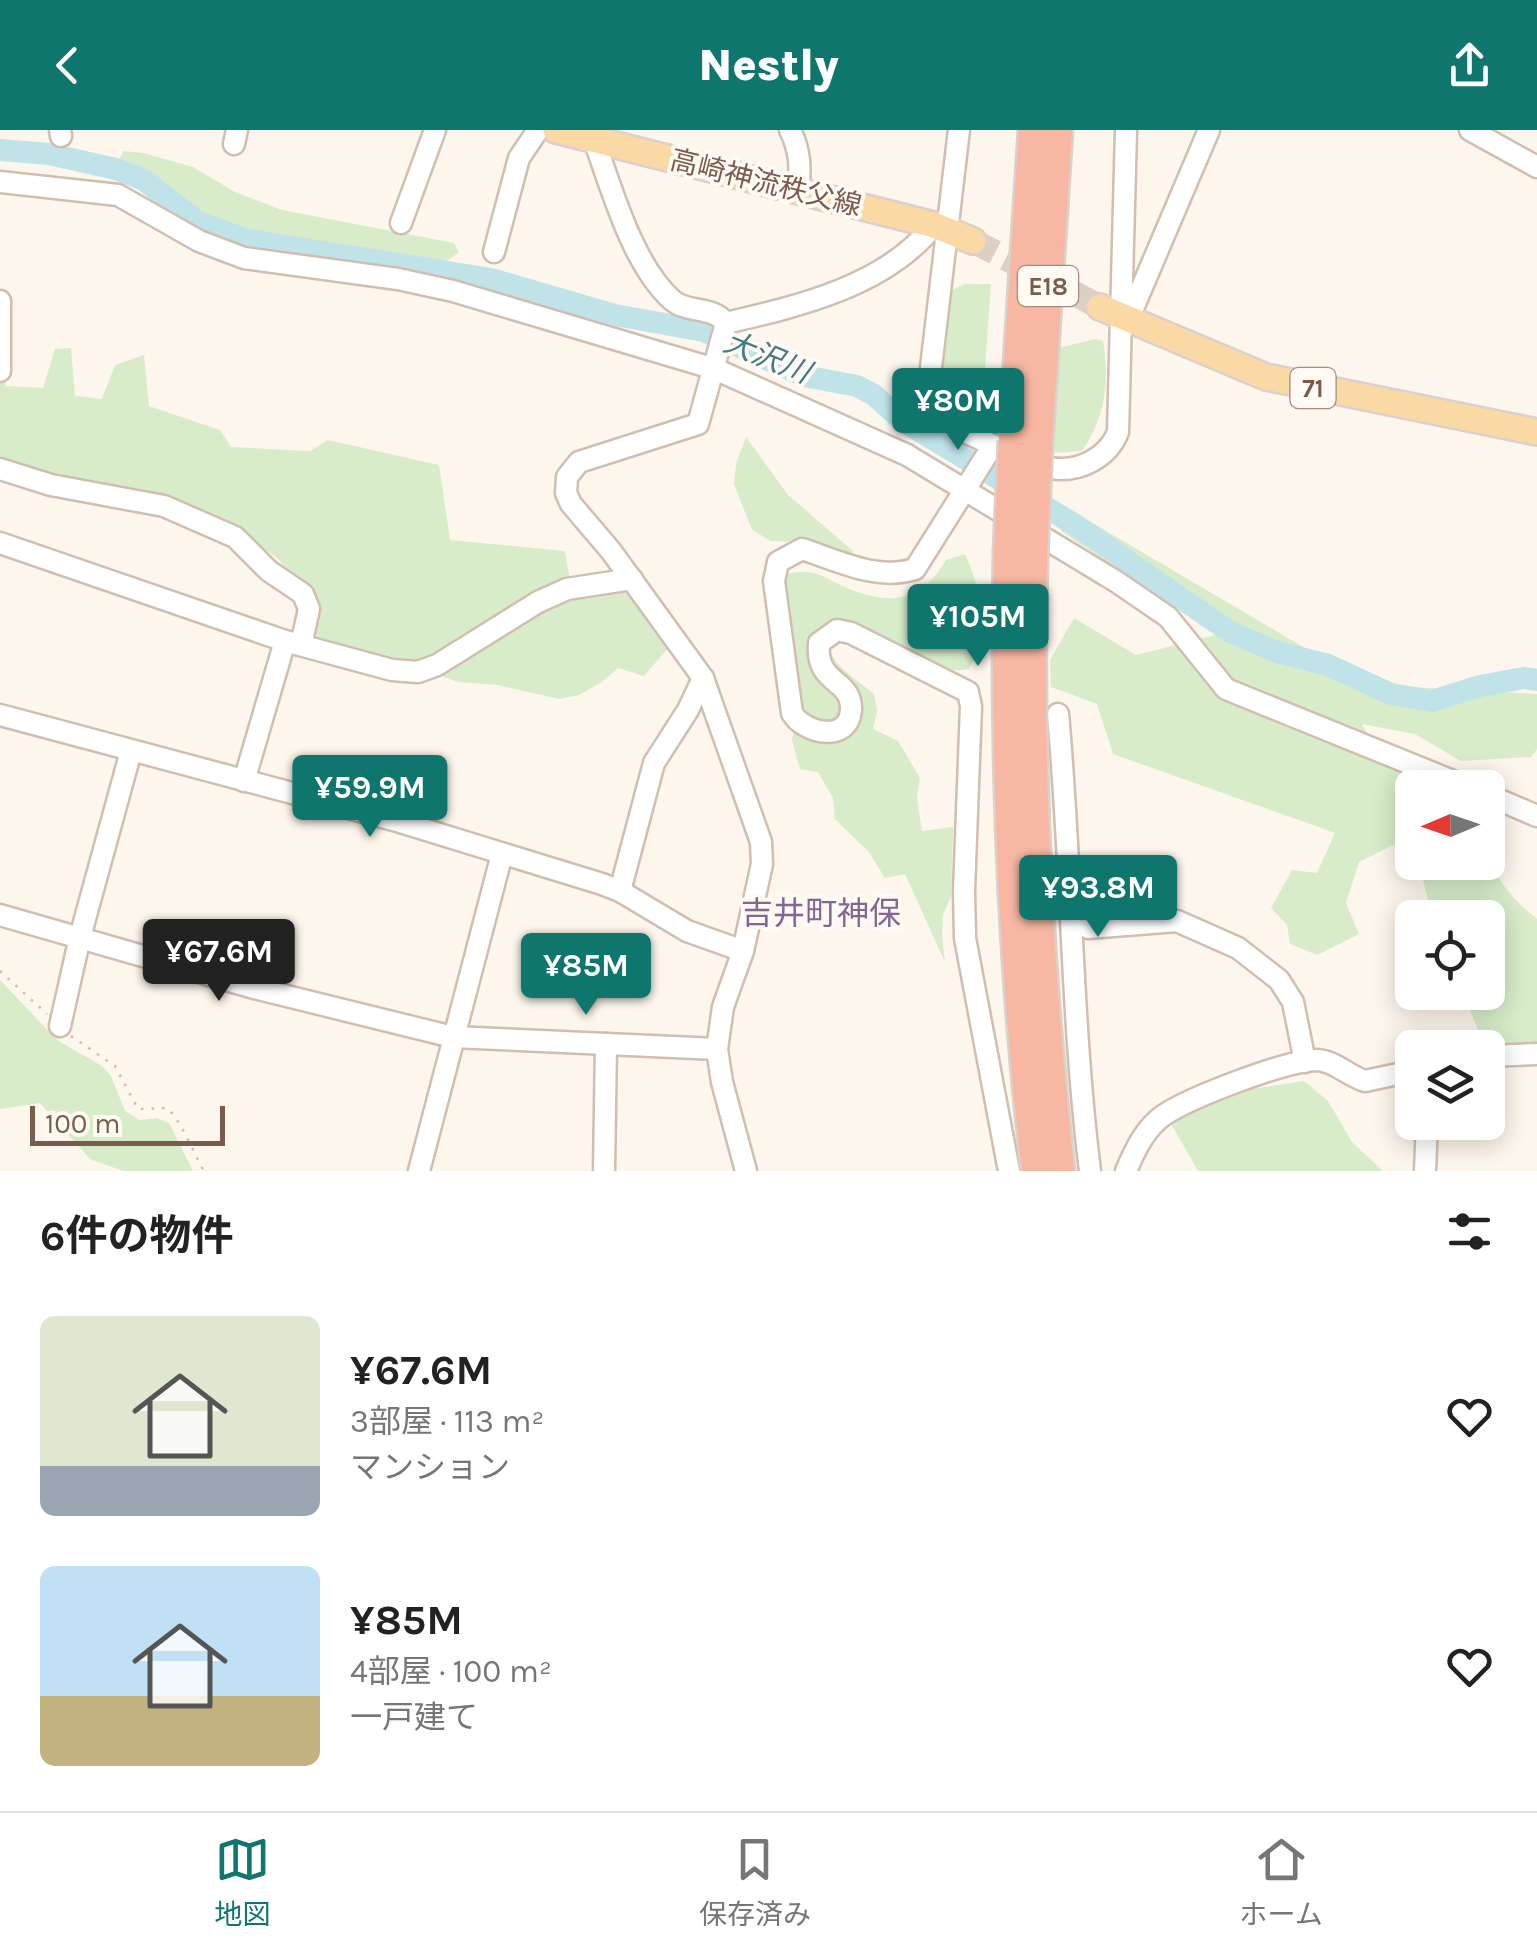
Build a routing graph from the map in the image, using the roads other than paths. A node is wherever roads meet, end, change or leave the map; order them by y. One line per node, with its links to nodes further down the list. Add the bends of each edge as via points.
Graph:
1 (435, 130): 16 (street)
2 (538, 130): 19 (street, via 519,158)
3 (556, 130): 12 (main road, 高崎神流秩父線)
4 (634, 130): 12 (street)
5 (790, 130): 15 (street, via 798,145)
6 (960, 130): 17 (street)
7 (1034, 130): 26 (highway, E18)
8 (1057, 130): 26 (highway, E18)
9 (1126, 130): 21 (street)
10 (1209, 130): 21 (street)
11 (1470, 130): 13 (street)
12 (602, 142): 15 (main road, 高崎神流秩父線); 22 (street, via 634,246 670,298 719,313)
13 (1537, 167)
14 (0, 182): 23 (street, via 118,195 244,258 454,290)
15 (798, 190): 17 (main road, 高崎神流秩父線)
16 (401, 223)
17 (940, 227): 18 (main road, 高崎神流秩父線); 22 (street, via 862,281); 28 (street, via 930,376 936,402 950,424 993,445)
18 (973, 241)
19 (494, 252)
20 (0, 300): 24 (street)
21 (1116, 314): 25 (main road, 71, via 1266,377); 26 (street, via 1114,442 1087,463 1064,470)
22 (726, 323): 23 (street)
23 (715, 370): 28 (street, via 908,455); 31 (street, via 693,428 588,458 567,477 571,504)
24 (0, 371)
25 (1537, 432)
26 (1034, 451): 30 (highway, E18, bridge)
27 (0, 469): 32 (street, via 164,506 235,537 303,594 309,609)
28 (966, 488): 37 (street, via 1168,616 1226,690); 59 (street, via 915,570 880,574 802,549 778,562 774,581 798,724 836,732 846,725 846,691 820,669 818,659 819,643 836,630 968,692 966,938)
29 (0, 542): 32 (street)
30 (1021, 554): 60 (highway, E18, via 1008,770 1015,938); 61 (highway, E18, via 1033,852)
31 (632, 579): 32 (street, via 567,589 418,672); 33 (street)
32 (293, 643): 38 (street)
33 (703, 678): 42 (street, via 654,763); 46 (street, via 764,852)
34 (1058, 714): 62 (street)
35 (0, 715): 36 (street)
36 (131, 751): 38 (street); 45 (street)
37 (1425, 770)
38 (244, 781): 41 (street)
39 (1505, 802): 40 (street)
40 (1537, 816)
41 (502, 854): 42 (street); 48 (street)
42 (620, 891): 46 (street, via 687,931)
43 (0, 916): 45 (street)
44 (1088, 928): 53 (street, via 1177,922 1238,948 1279,980 1293,1002)
45 (80, 938): 47 (street); 48 (street)
46 (743, 951): 50 (street)
47 (60, 1026)
48 (453, 1037): 49 (street); 56 (street)
49 (606, 1044): 50 (street); 57 (street)
50 (716, 1050): 58 (street)
51 (1537, 1054): 52 (street)
52 (1505, 1055)
53 (1306, 1062): 54 (street, via 1328,1061 1365,1081); 63 (street, via 1164,1114)
54 (1395, 1075)
55 (1426, 1140): 64 (street)
56 (419, 1171)
57 (604, 1171)
58 (746, 1171)
59 (1009, 1171)
60 (1038, 1171)
61 (1059, 1171)
62 (1090, 1171)
63 (1126, 1171)
64 (1425, 1171)

